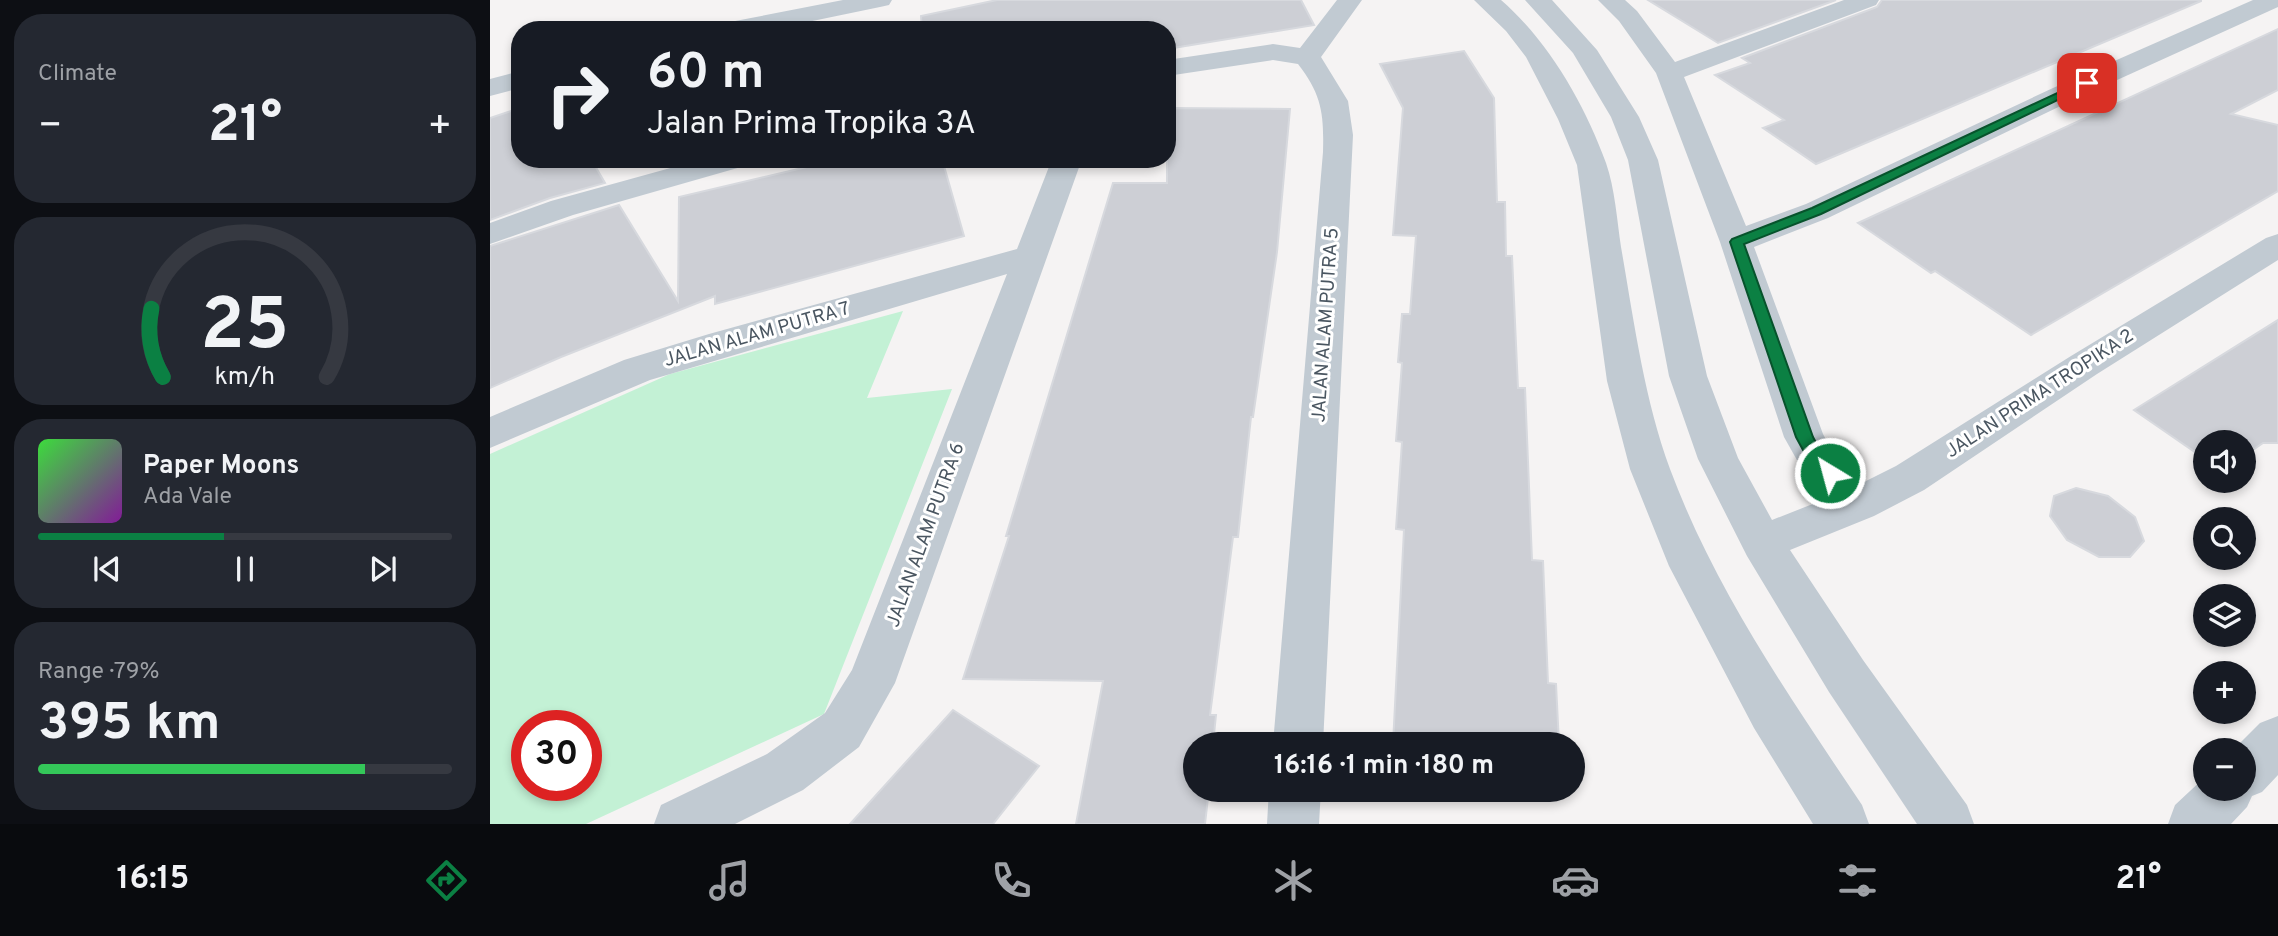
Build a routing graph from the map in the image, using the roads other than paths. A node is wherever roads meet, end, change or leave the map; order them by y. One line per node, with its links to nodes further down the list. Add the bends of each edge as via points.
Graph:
1 (880, 0): 8 (street)
2 (1350, 0): 9 (street)
3 (1486, 0): 30 (street, via 1538,55 1592,165 1626,381 1650,469 1686,554 1770,712)
4 (1537, 0): 22 (street, via 1584,50 1630,128 1643,160 1688,376 1718,459)
5 (1610, 0): 11 (street, via 1628,16)
6 (1867, 0): 11 (street)
7 (2273, 0): 17 (street, via 1816,211)
8 (775, 21)
9 (1307, 57): 10 (street, via 1273,52); 23 (street, JALAN ALAM PUTRA 5, via 1334,94 1339,123)
10 (1176, 67)
11 (1669, 73): 17 (street)
12 (511, 82): 13 (street)
13 (490, 88)
14 (700, 168): 16 (street)
15 (1064, 168): 19 (street, JALAN ALAM PUTRA 6)
16 (490, 233)
17 (1737, 242): 21 (street, via 1804,437 1816,458)
18 (2278, 244): 21 (street, JALAN PRIMA TROPIKA 2, via 1910,478)
19 (1031, 256): 20 (street, JALAN ALAM PUTRA 7, via 649,366); 28 (street, JALAN ALAM PUTRA 6, via 871,683 842,730 785,772)
20 (490, 433)
21 (1858, 504): 22 (street, JALAN PRIMA TROPIKA 2)
22 (1778, 537): 31 (street, via 1846,676)
23 (1299, 732)
24 (2278, 740): 25 (street)
25 (2256, 762)
26 (2217, 801): 32 (street)
27 (1294, 802): 29 (street)
28 (680, 824)
29 (1293, 824)
30 (1843, 824)
31 (1948, 824)
32 (2194, 824)

